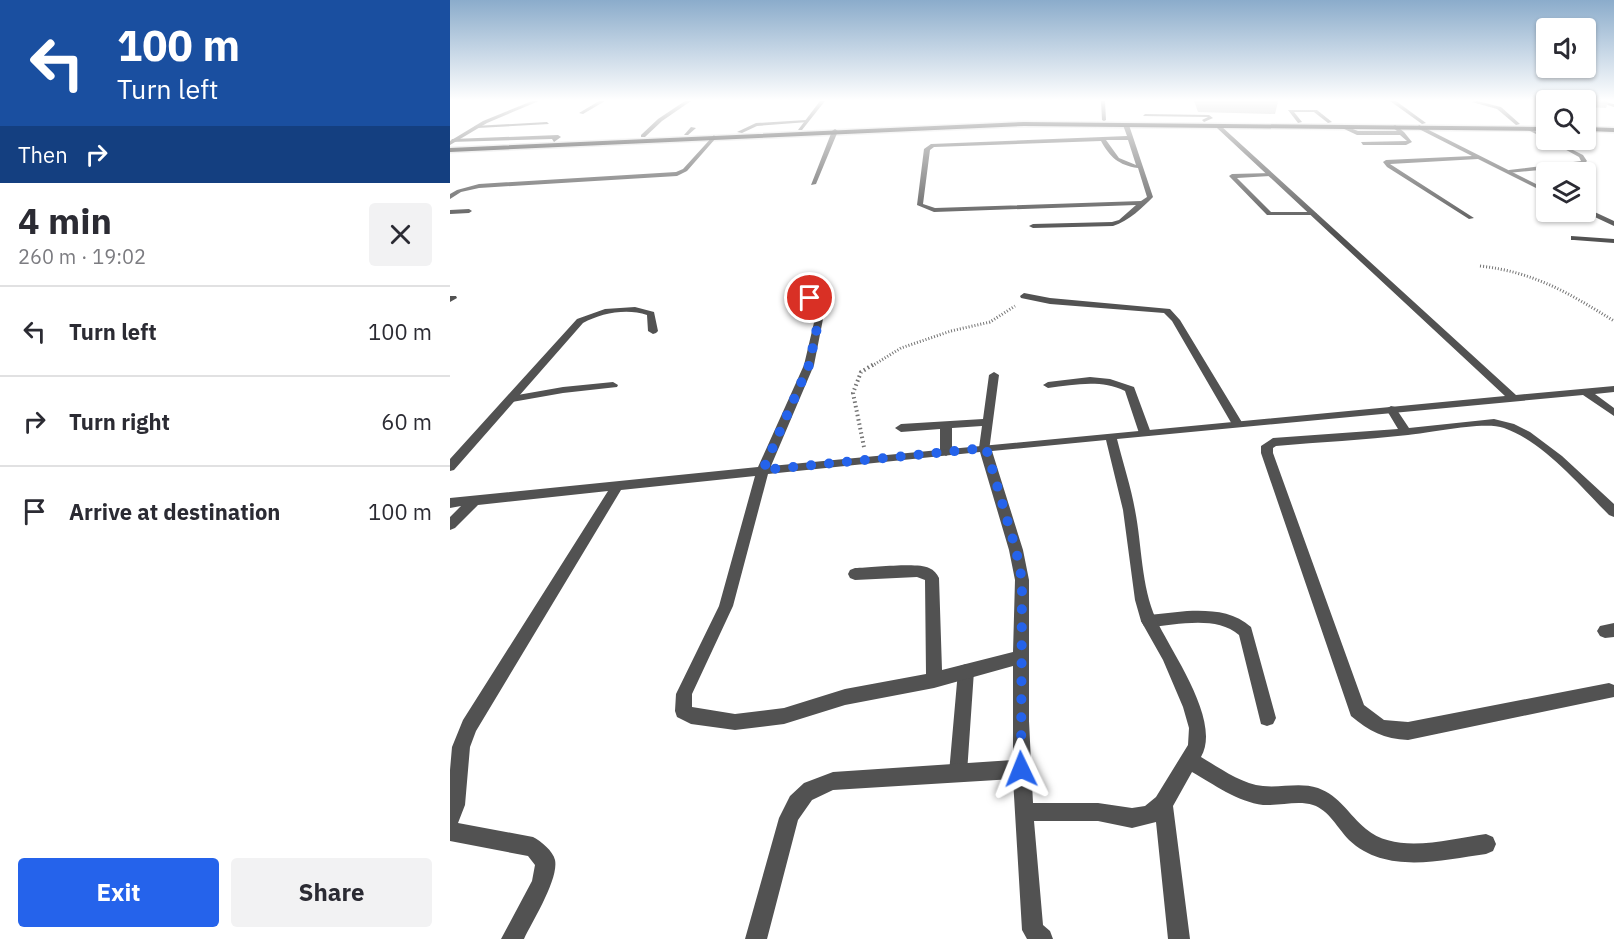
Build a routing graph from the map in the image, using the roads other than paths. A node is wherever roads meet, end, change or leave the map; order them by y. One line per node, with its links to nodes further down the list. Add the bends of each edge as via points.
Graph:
1 (707, 145): 15 (street, via 677,174 479,186)
2 (830, 145): 13 (street)
3 (934, 145): 16 (street, via 927,149 920,205 934,210)
4 (1105, 145): 10 (street, via 1114,159)
5 (1132, 145): 10 (street)
6 (1238, 145): 12 (street)
7 (1457, 145): 9 (street)
8 (1569, 150): 11 (street, via 1581,156 1582,164)
9 (1479, 157): 11 (street); 21 (street, via 1386,162)
10 (1140, 167): 16 (street, via 1150,197)
11 (1509, 172): 14 (street)
12 (1270, 174): 19 (street); 19 (street, via 1232,176 1269,214)
13 (813, 184)
14 (1536, 185)
15 (450, 197)
16 (1145, 203): 23 (street, via 1113,224)
17 (469, 210): 18 (street)
18 (450, 212)
19 (1314, 214): 34 (street)
20 (1596, 215): 22 (street)
21 (1471, 218)
22 (1614, 224)
23 (1034, 226)
24 (1574, 238): 25 (street)
25 (1614, 241)
26 (800, 292): 48 (street, via 810,298 820,314 809,365)
27 (1024, 296): 39 (street, via 1167,311)
28 (654, 331): 35 (street, via 651,314 640,310 588,316)
29 (994, 375): 38 (street)
30 (613, 385): 35 (street)
31 (1048, 385): 43 (street, via 1104,379 1118,382 1130,388)
32 (1614, 389): 33 (street)
33 (1586, 392): 34 (street); 37 (street)
34 (1512, 397): 36 (street)
35 (512, 399): 47 (street)
36 (1391, 409): 39 (street); 42 (street)
37 (1614, 413)
38 (988, 422): 40 (street); 45 (street)
39 (1237, 424): 43 (street)
40 (946, 425): 41 (street); 46 (street)
41 (901, 428)
42 (1406, 432): 52 (street, via 1504,423 1519,429 1554,456); 59 (street, via 1273,442 1267,446 1357,710 1372,725 1387,731 1408,731)
43 (1145, 433): 44 (street)
44 (1111, 436): 45 (street); 55 (street)
45 (986, 448): 46 (street); 56 (street, via 1022,580)
46 (946, 452): 48 (street)
47 (450, 467)
48 (763, 470): 49 (street); 58 (street, via 726,606 684,694 683,711 691,716 735,722 784,716 845,697)
49 (618, 485): 50 (street); 66 (street, via 469,726 460,747 456,805)
50 (475, 500): 51 (street); 53 (street)
51 (450, 502)
52 (1614, 512)
53 (450, 525)
54 (855, 574): 58 (street, via 917,571 932,578)
55 (1149, 621): 60 (street, via 1205,617 1240,624 1246,632); 61 (street, via 1169,656 1198,728 1197,747)
56 (1020, 657): 57 (street); 62 (street)
57 (966, 672): 58 (street); 63 (street)
58 (934, 680)
59 (1609, 691)
60 (1267, 718)
61 (1189, 761): 64 (street); 68 (street, via 1256,794 1314,796 1328,804 1360,838 1377,848 1402,853)
62 (1021, 769): 63 (street); 65 (street)
63 (958, 773): 70 (street, via 833,781 813,786 797,800 789,818)
64 (1163, 804): 65 (street, via 1149,815 1132,818 1098,812); 72 (street)
65 (1024, 812): 71 (street, via 1033,930)
66 (450, 819)
67 (450, 831): 69 (street, via 533,847 546,862 541,884)
68 (1486, 844)
69 (512, 939)
70 (756, 939)
71 (1042, 939)
72 (1179, 939)

